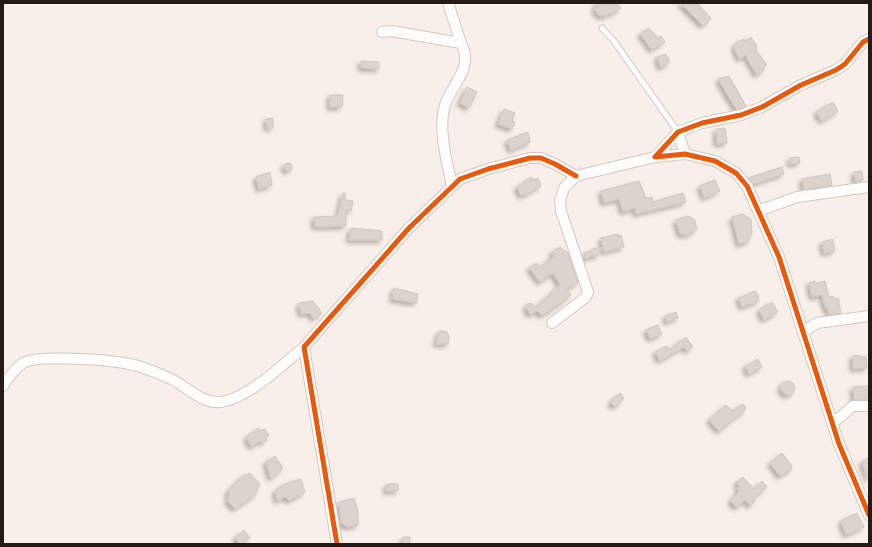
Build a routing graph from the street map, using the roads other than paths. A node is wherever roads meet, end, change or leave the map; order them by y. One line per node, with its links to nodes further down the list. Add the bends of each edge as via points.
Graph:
1 (448, 3): 5 (street)
2 (602, 28): 6 (lane)
3 (382, 32): 5 (street, via 391,31)
4 (869, 40): 6 (street, via 863,42 845,64 836,70 801,85 762,107)
5 (461, 43): 10 (street, via 467,58 447,100 444,115 446,155)
6 (678, 132): 7 (street); 8 (street)
7 (685, 154): 8 (street); 12 (street, via 715,161 736,173 747,186)
8 (655, 157): 9 (street)
9 (576, 176): 10 (street, via 541,158 530,158 460,179); 14 (street, via 564,188 560,201 561,211 588,292 586,297)
10 (452, 186): 16 (street, via 409,228)
11 (869, 187): 12 (street, via 797,197)
12 (758, 211): 15 (street, via 779,257)
13 (869, 316): 15 (street, via 817,323)
14 (552, 323)
15 (803, 332): 19 (street)
16 (304, 347): 17 (street, via 263,382 221,402 205,400 171,379 140,366 85,359 32,360 22,364 8,377); 21 (street)
17 (3, 386)
18 (869, 406): 19 (street, via 853,406)
19 (833, 423): 20 (street)
20 (869, 516)
21 (337, 544)

